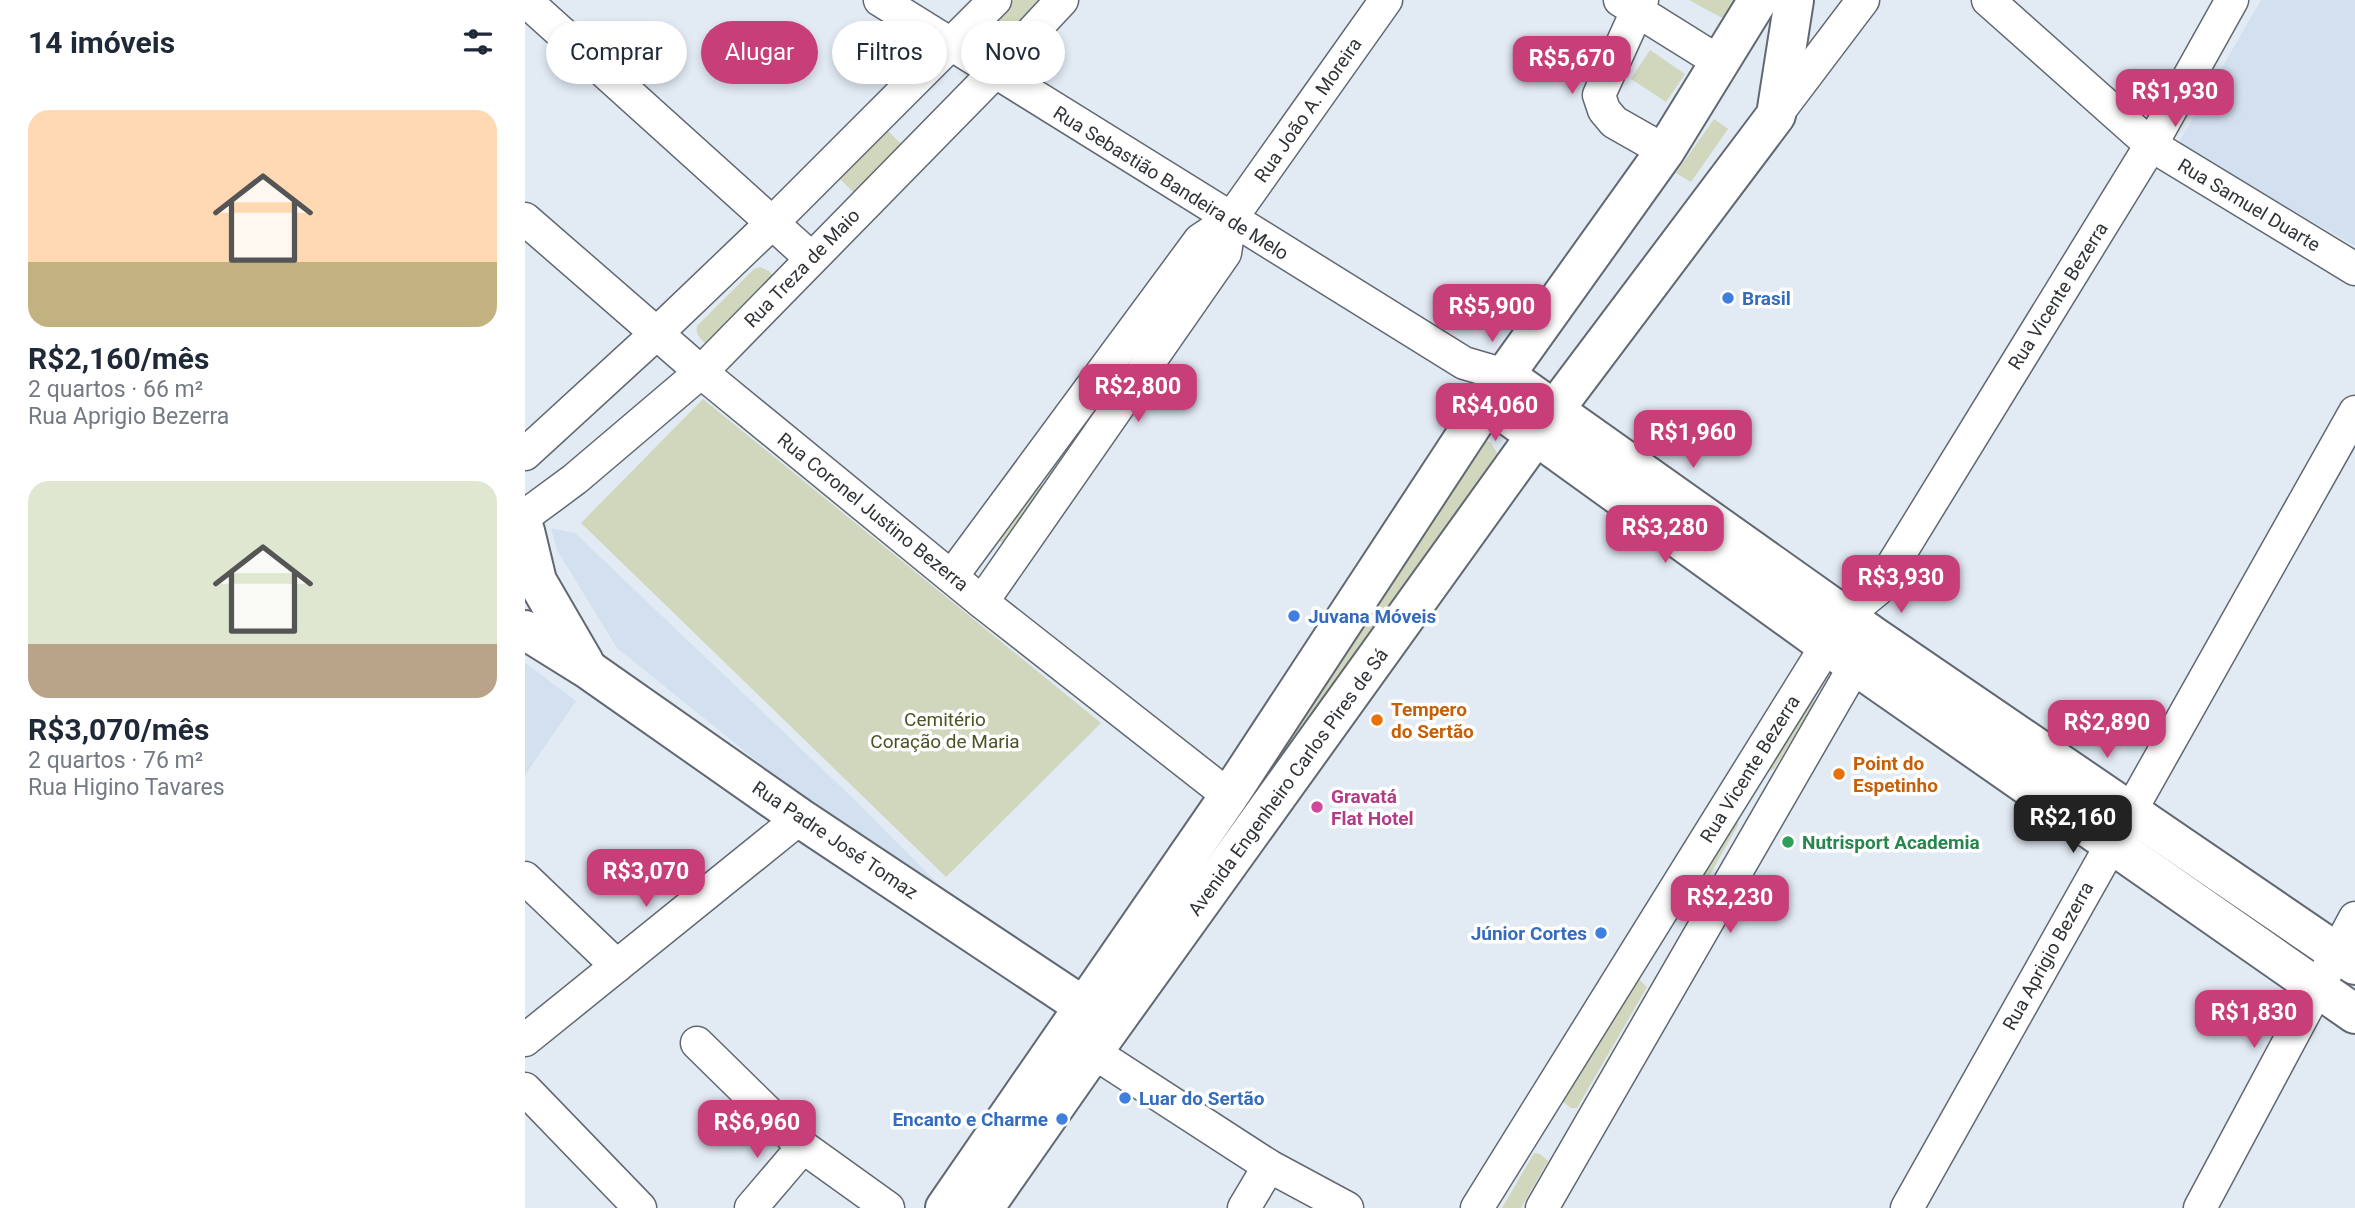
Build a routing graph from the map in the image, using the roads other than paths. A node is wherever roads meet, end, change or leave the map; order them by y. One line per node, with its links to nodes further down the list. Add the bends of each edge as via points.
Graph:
1 (525, 0): 23 (street)
2 (880, 0): 13 (street, Rua Sebastião Bandeira de Melo)
3 (995, 0): 13 (street)
4 (1062, 0): 12 (street, Rua Treza de Maio)
5 (1386, 0): 22 (street, Rua João A. Moreira)
6 (1758, 0): 15 (main road, Avenida Engenheiro Carlos Pires de Sá)
7 (1794, 0): 18 (main road, Avenida Engenheiro Carlos Pires de Sá)
8 (1863, 0): 18 (street)
9 (1988, 0): 19 (street, Rua Samuel Duarte)
10 (2232, 0): 19 (street, Rua Vicente Bezerra)
11 (1633, 4): 15 (street); 20 (street, via 1599,95 1614,121)
12 (1042, 21)
13 (950, 45): 14 (street, Rua Sebastião Bandeira de Melo); 23 (street)
14 (961, 52)
15 (1721, 63): 20 (main road, Avenida Engenheiro Carlos Pires de Sá)
16 (983, 84): 24 (street, Rua Treza de Maio)
17 (1012, 84): 22 (street, Rua Sebastião Bandeira de Melo)
18 (1776, 115): 30 (main road, Avenida Engenheiro Carlos Pires de Sá)
19 (2151, 145): 25 (street, Rua Samuel Duarte); 37 (street, Rua Vicente Bezerra)
20 (1665, 151): 28 (main road, Avenida Engenheiro Carlos Pires de Sá)
21 (525, 219): 26 (street, Rua Coronel Justino Bezerra)
22 (1230, 220): 28 (street, Rua Sebastião Bandeira de Melo, via 1464,363); 34 (street, Rua João A. Moreira, via 1200,240); 35 (street, Rua João A. Moreira, via 1224,253)
23 (772, 223): 24 (street); 26 (street)
24 (811, 258): 27 (street, Rua Treza de Maio)
25 (2355, 269)
26 (657, 333): 27 (street, Rua Coronel Justino Bezerra); 31 (street)
27 (701, 372): 32 (street, Rua Treza de Maio); 34 (street, Rua Coronel Justino Bezerra)
28 (1497, 388): 30 (main road); 39 (main road, Avenida Engenheiro Carlos Pires de Sá)
29 (2355, 412): 40 (street, Rua Aprigio Bezerra)
30 (1546, 423): 37 (main road); 52 (main road, Avenida Engenheiro Carlos Pires de Sá)
31 (525, 454)
32 (525, 516)
33 (525, 531): 38 (main road, Rua Padre José Tomaz, via 537,581)
34 (952, 576): 35 (street, Rua Coronel Justino Bezerra)
35 (982, 602): 39 (street, Rua Coronel Justino Bezerra)
36 (525, 630): 38 (main road, Rua Padre José Tomaz)
37 (1850, 640): 40 (main road); 42 (main road); 63 (street, Rua Vicente Bezerra); 64 (street, Rua Vicente Bezerra)
38 (589, 670): 41 (main road, Rua Padre José Tomaz)
39 (1229, 796): 48 (main road, Avenida Engenheiro Carlos Pires de Sá)
40 (2130, 812): 42 (street, Rua Aprigio Bezerra); 45 (main road)
41 (800, 818): 46 (street); 48 (main road, Rua Padre José Tomaz)
42 (2110, 845): 47 (main road); 65 (street, Rua Aprigio Bezerra)
43 (525, 878): 46 (street)
44 (2355, 918): 45 (street)
45 (2346, 958): 47 (street)
46 (617, 966): 50 (street)
47 (2317, 987): 49 (main road); 66 (street)
48 (1083, 1006): 59 (main road, Avenida Engenheiro Carlos Pires de Sá)
49 (2355, 1014)
50 (525, 1041)
51 (697, 1043): 54 (street)
52 (1093, 1052): 55 (street); 60 (main road, Avenida Engenheiro Carlos Pires de Sá)
53 (525, 1089): 56 (street)
54 (803, 1147): 57 (street); 58 (street)
55 (1269, 1166): 61 (street); 62 (street)
56 (641, 1208)
57 (751, 1208)
58 (888, 1208)
59 (945, 1208)
60 (984, 1208)
61 (1244, 1208)
62 (1347, 1208)
63 (1477, 1208)
64 (1542, 1208)
65 (1907, 1208)
66 (2200, 1208)

